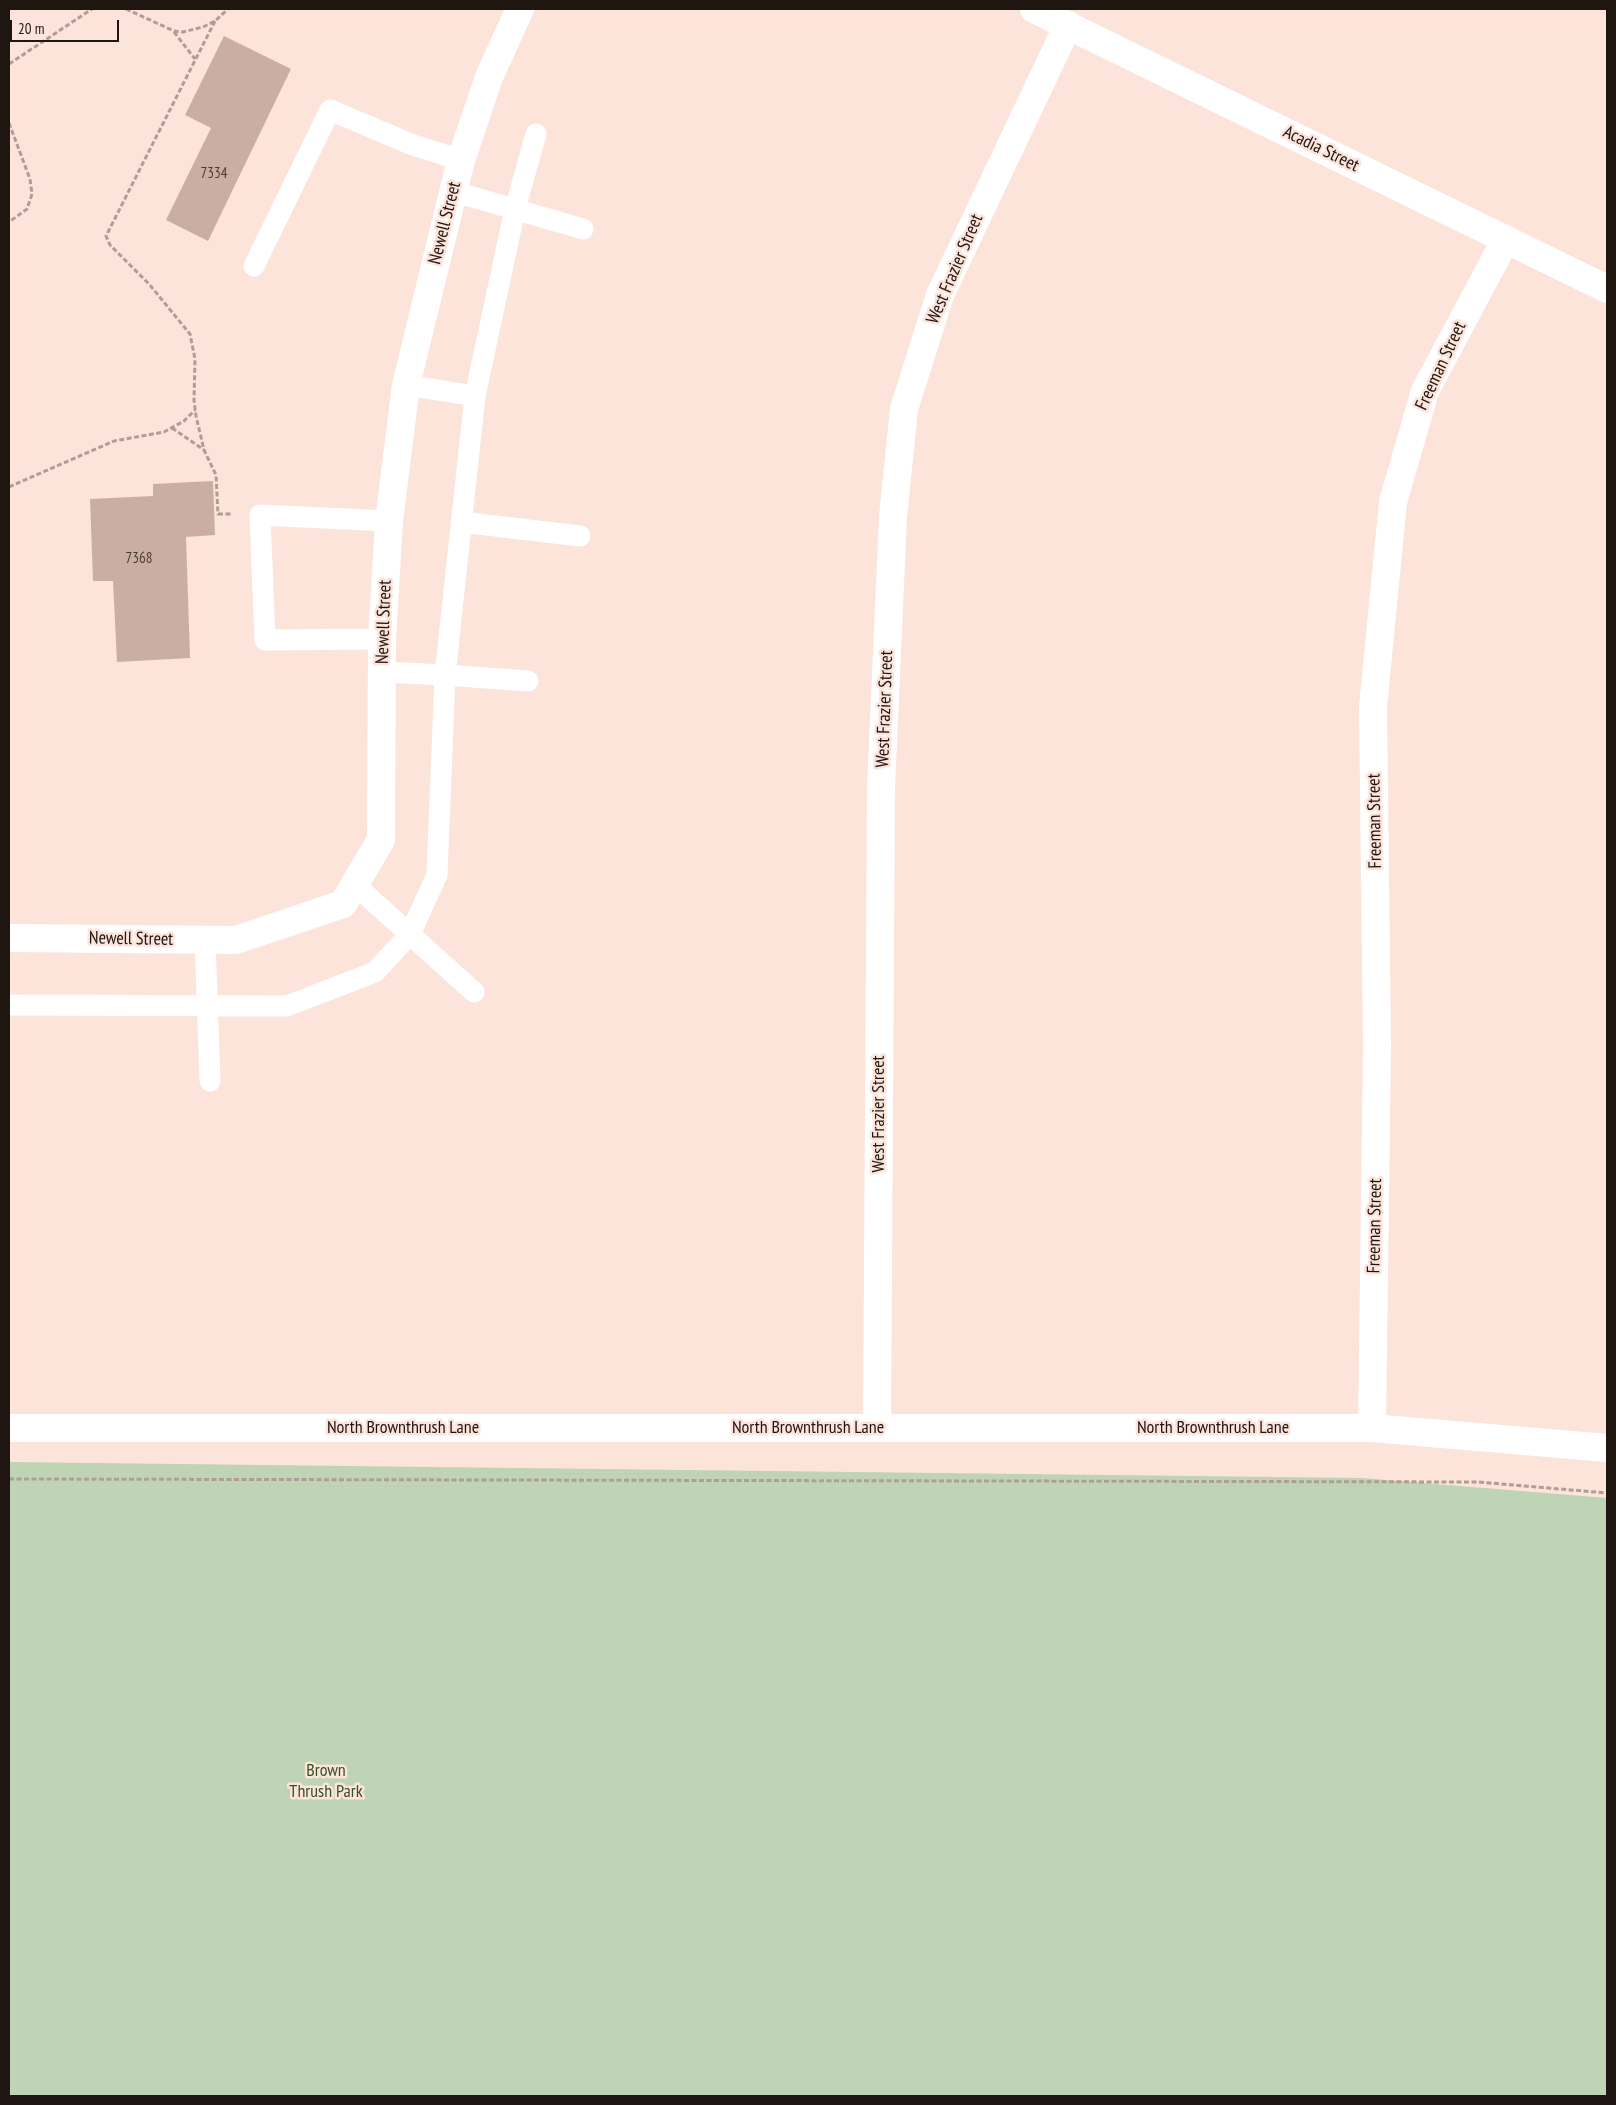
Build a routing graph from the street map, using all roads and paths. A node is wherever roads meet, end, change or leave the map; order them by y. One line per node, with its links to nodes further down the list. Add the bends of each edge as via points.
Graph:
1 (92, 9): 10 (path)
2 (126, 9): 8 (path)
3 (228, 9): 6 (path)
4 (520, 9): 13 (street, Newell Street, via 489,77)
5 (1034, 9): 7 (street, Acadia Street)
6 (215, 20): 8 (path, via 193,30); 9 (path)
7 (1068, 25): 18 (street, Acadia Street); 44 (street, West Frazier Street, via 940,295 904,410 893,517 881,788)
8 (174, 32): 9 (path)
9 (195, 59): 23 (path, via 106,236 110,245 149,284 190,334 195,359)
10 (9, 64)
11 (9, 123): 16 (path, via 30,179 32,194 27,209)
12 (536, 134): 15 (lane)
13 (461, 160): 14 (street, Newell Street); 19 (lane, via 413,145 330,110)
14 (452, 191): 15 (lane); 21 (street, Newell Street)
15 (515, 209): 17 (lane); 22 (lane)
16 (9, 222)
17 (583, 228)
18 (1506, 239): 20 (street, Acadia Street); 45 (street, Freeman Street, via 1425,391 1393,502 1374,707 1378,1044)
19 (254, 266)
20 (1607, 289)
21 (406, 386): 22 (lane); 28 (street, Newell Street)
22 (475, 396): 29 (lane)
23 (195, 410): 24 (path); 25 (path)
24 (172, 428): 25 (path); 26 (path, via 158,434 114,441)
25 (204, 450): 27 (path, via 216,475 218,514)
26 (9, 487)
27 (260, 515): 28 (lane); 31 (lane, via 265,640)
28 (389, 521): 31 (street, Newell Street)
29 (461, 522): 30 (lane); 33 (lane)
30 (580, 536)
31 (382, 639): 32 (street, Newell Street)
32 (382, 672): 33 (lane); 35 (street, Newell Street, via 381,840)
33 (445, 675): 34 (lane); 36 (lane, via 437,875)
34 (528, 681)
35 (354, 884): 36 (lane); 38 (street, Newell Street, via 342,904 236,940)
36 (410, 934): 39 (lane); 41 (lane, via 375,972 287,1006)
37 (9, 938): 38 (street, Newell Street)
38 (205, 940): 41 (lane)
39 (474, 992)
40 (9, 1006): 41 (lane)
41 (208, 1006): 42 (lane)
42 (210, 1081)
43 (9, 1428): 44 (street, North Brownthrush Lane)
44 (877, 1428): 45 (street, North Brownthrush Lane)
45 (1372, 1428): 46 (street, North Brownthrush Lane)
46 (1607, 1448)
47 (9, 1479): 48 (path, via 1478,1482)
48 (1607, 1493)

